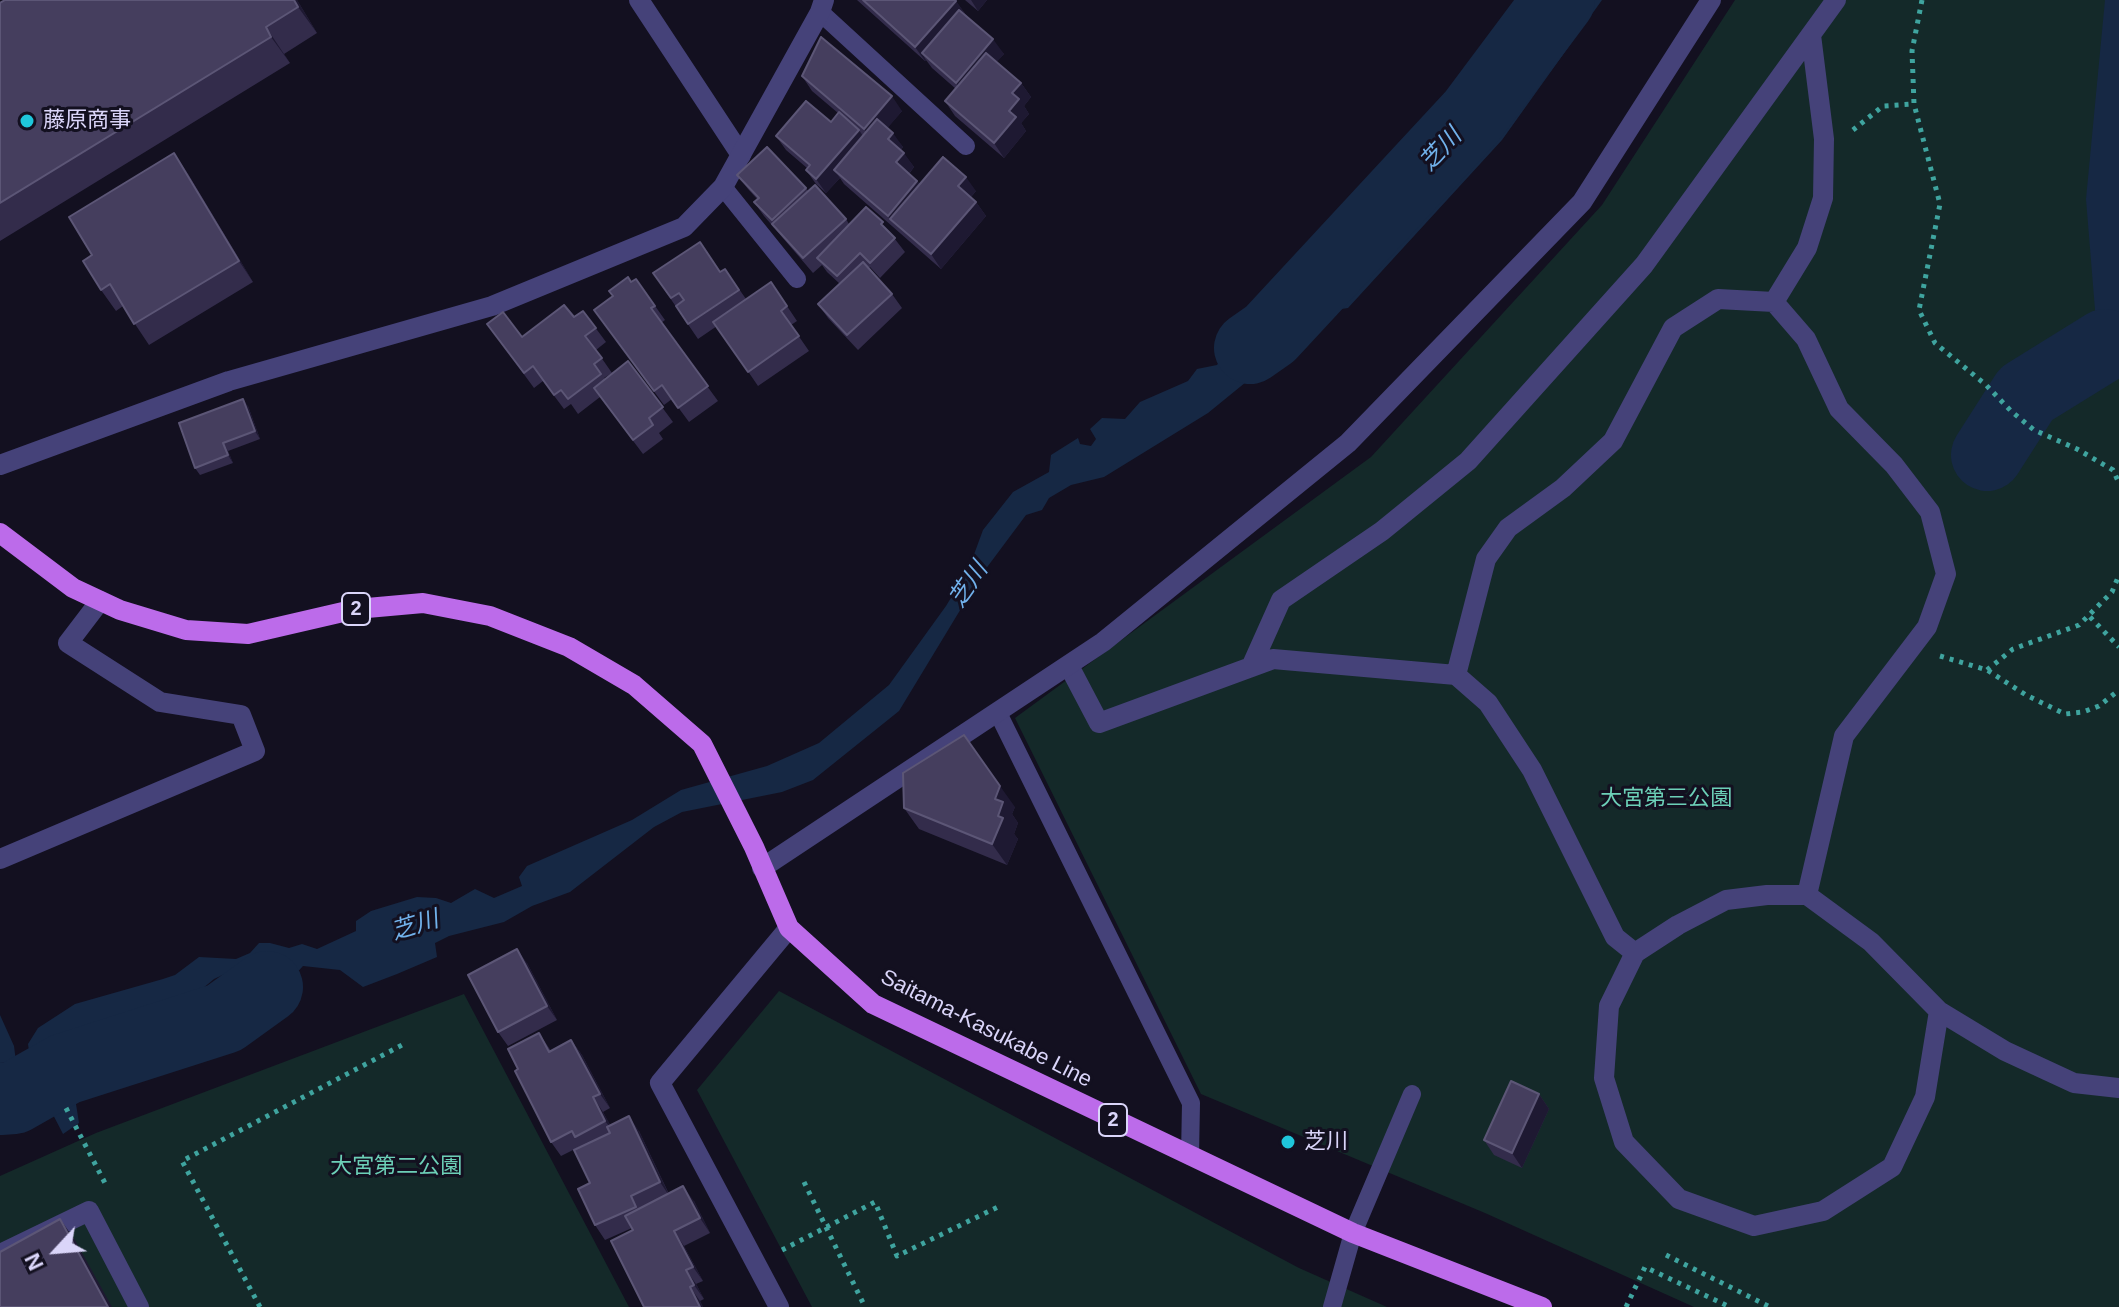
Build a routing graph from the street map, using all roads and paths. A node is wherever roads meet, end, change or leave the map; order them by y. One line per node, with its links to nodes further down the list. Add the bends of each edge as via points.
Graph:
1 (639, 0): 9 (street)
2 (1711, 0): 22 (street, via 1582,202 1348,443)
3 (1836, 0): 6 (street)
4 (1922, 0): 7 (path, via 1912,51)
5 (822, 6): 8 (lane); 9 (street)
6 (1811, 35): 10 (street); 23 (street, via 1644,265 1468,461 1382,531 1281,600)
7 (1914, 104): 10 (path, via 1883,106); 15 (path, via 1940,204 1919,310 1935,343 2034,430 2113,470)
8 (966, 146)
9 (741, 155): 11 (street)
10 (1824, 159): 13 (street, via 1823,198 1807,248)
11 (723, 187): 12 (lane); 14 (street, via 684,227 492,306 229,381)
12 (797, 279)
13 (1774, 302): 20 (street, via 1806,339 1839,409 1894,465 1930,512 1946,574 1927,627); 25 (street, via 1718,299 1673,328 1613,441 1563,488 1508,528 1486,559)
14 (0, 465)
15 (2119, 483)
16 (0, 533): 18 (main road, Saitama-Kasukabe Line / 2, via 73,588)
17 (2119, 575): 19 (path)
18 (100, 601): 28 (street, via 68,643 160,702 241,715 255,751); 29 (main road, Saitama-Kasukabe Line / 2, via 186,630 248,634 356,609 423,603 490,616 569,647 634,685 702,744)
19 (2090, 617): 21 (path); 24 (path, via 2013,649)
20 (1912, 647): 24 (path); 30 (street, via 1844,736)
21 (2119, 647)
22 (1069, 666): 23 (street, via 1099,723); 27 (street)
23 (1251, 667): 25 (street, via 1273,659)
24 (1987, 670): 26 (path, via 2065,714 2099,706)
25 (1456, 675): 32 (street, via 1488,703 1532,770 1615,937)
26 (2119, 690)
27 (998, 713): 29 (street); 37 (lane, via 1191,1103)
28 (0, 859)
29 (762, 868): 31 (main road, Saitama-Kasukabe Line / 2)
30 (1807, 895): 32 (street, via 1726,900); 33 (street, via 1871,942)
31 (789, 928): 37 (main road, Saitama-Kasukabe Line / 2, via 873,1004); 44 (street, via 660,1083)
32 (1635, 953): 33 (street, via 1609,1006 1604,1078 1624,1142 1679,1199 1754,1226 1823,1211 1892,1167 1925,1097)
33 (1939, 1011): 35 (street, via 2005,1051 2074,1083)
34 (404, 1044): 46 (path, via 182,1161)
35 (2119, 1088)
36 (1412, 1094): 41 (lane)
37 (1190, 1156): 41 (main road, Saitama-Kasukabe Line / 2)
38 (804, 1182): 40 (path)
39 (1002, 1205): 40 (path, via 897,1256 875,1202)
40 (826, 1227): 44 (path); 48 (path)
41 (1353, 1233): 49 (lane); 50 (main road, Saitama-Kasukabe Line / 2)
42 (0, 1254): 45 (street, via 89,1211)
43 (1666, 1255): 53 (path)
44 (756, 1263): 47 (street)
45 (139, 1307)
46 (260, 1307)
47 (779, 1307)
48 (865, 1307)
49 (1332, 1307)
50 (1542, 1307)
51 (1626, 1307): 52 (path, via 1645,1267)
52 (1730, 1307)
53 (1770, 1307)

